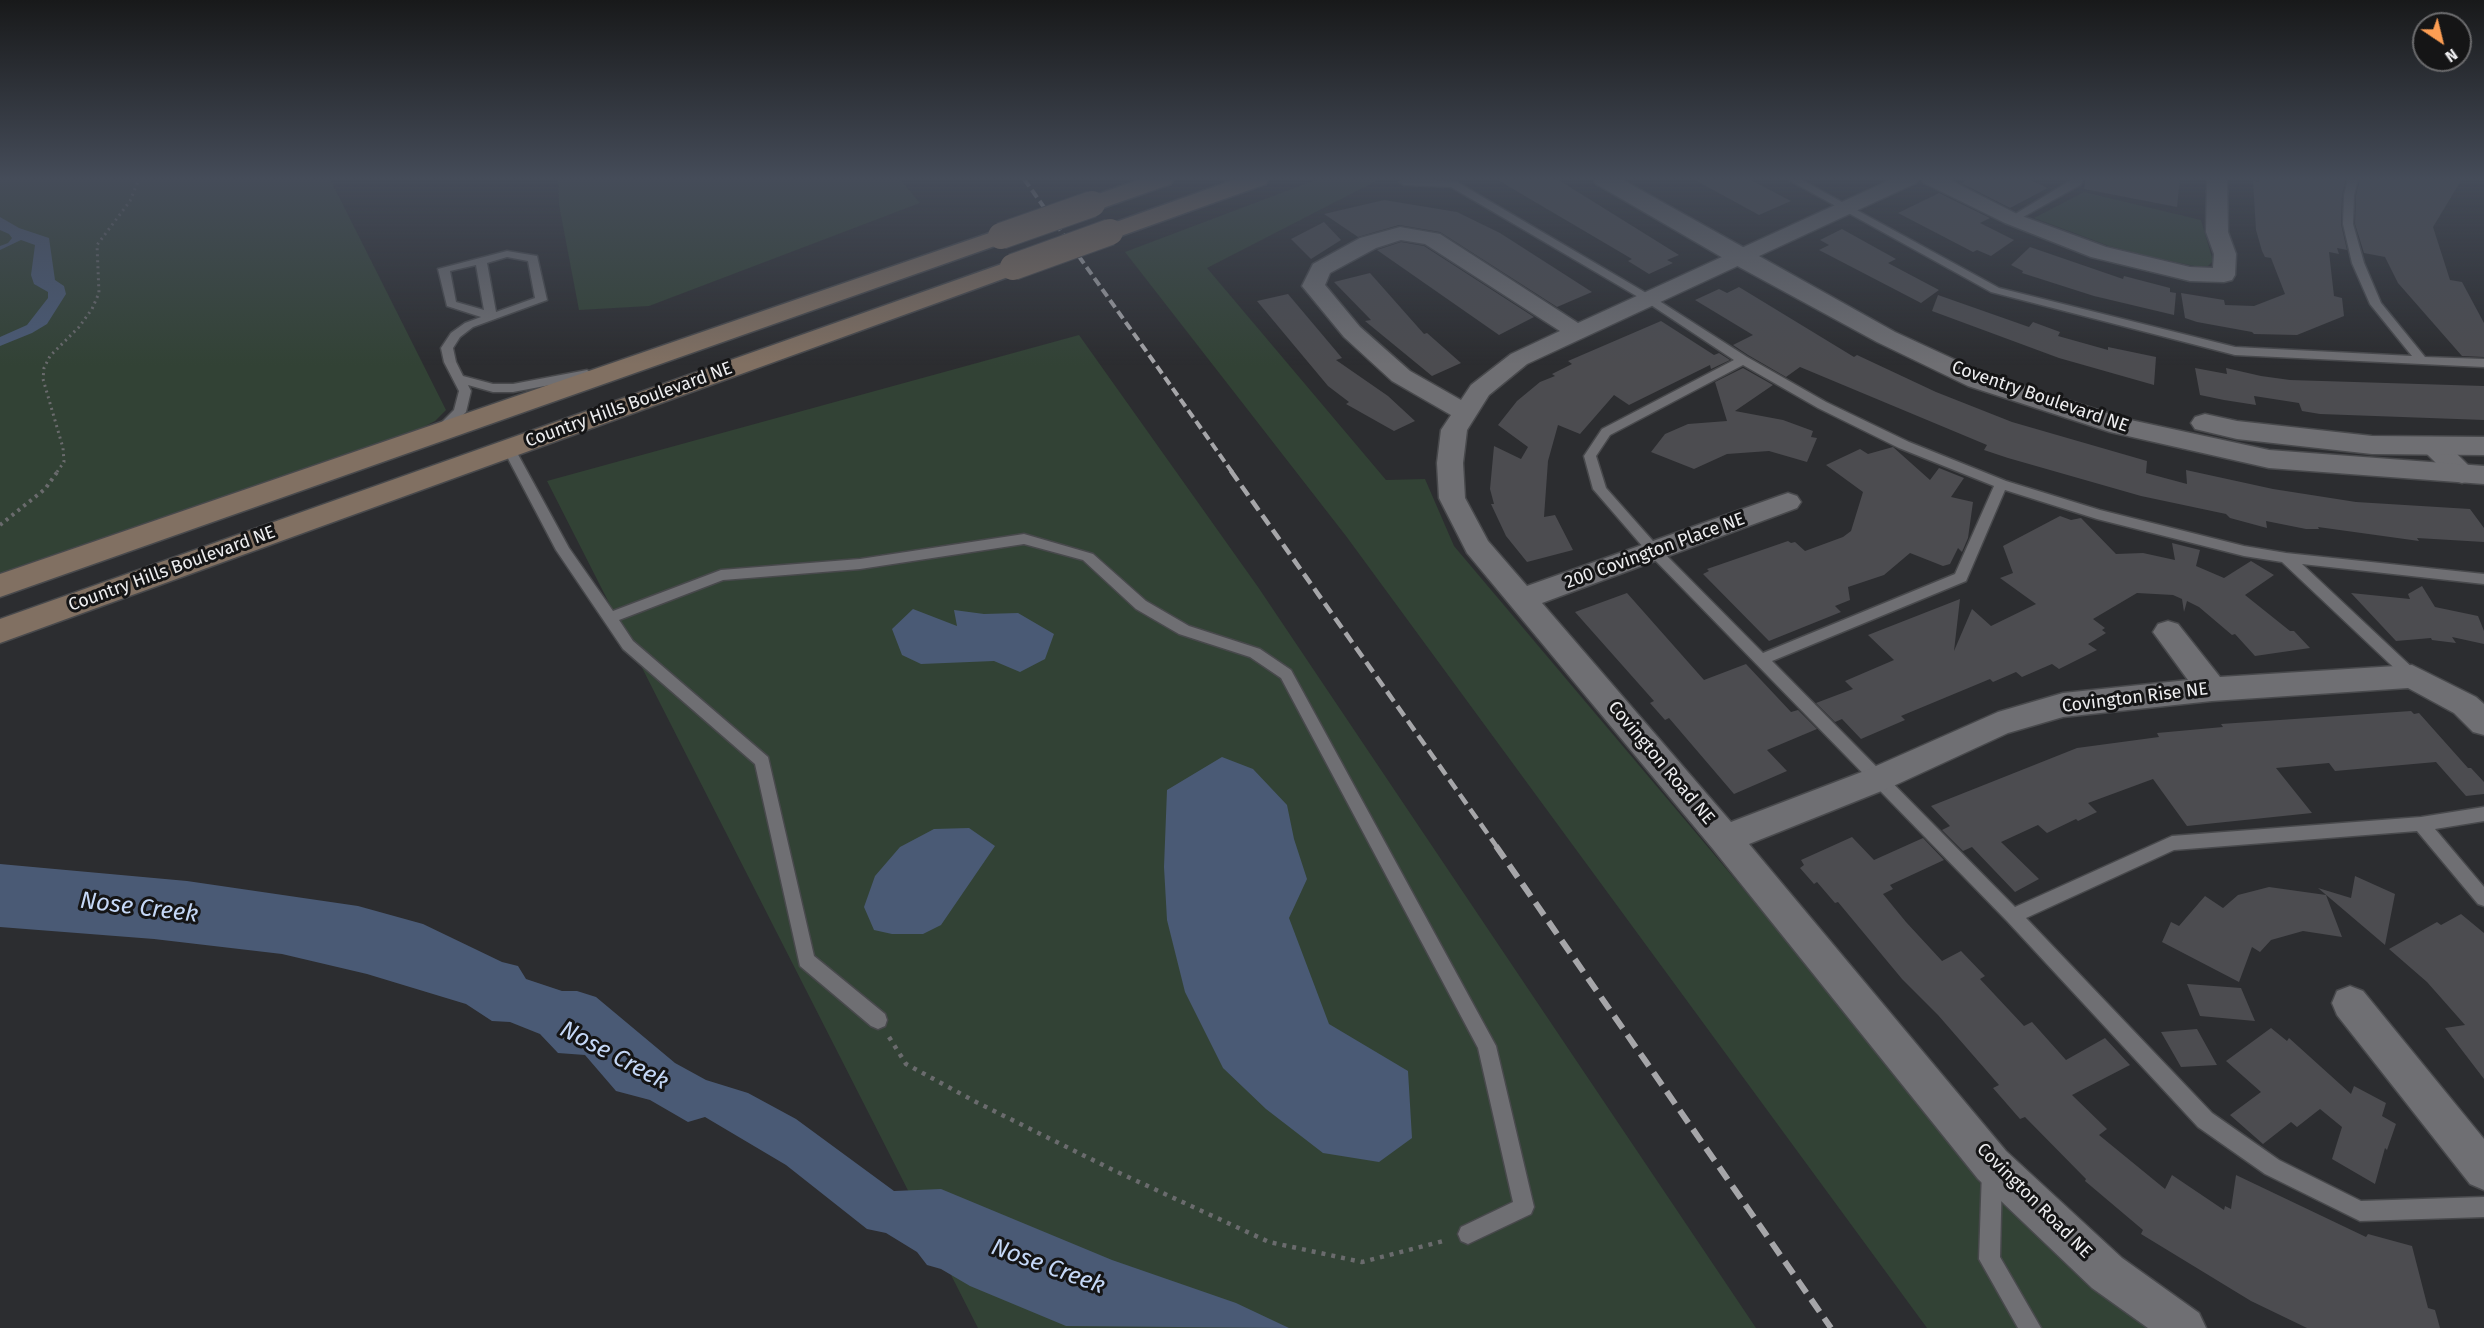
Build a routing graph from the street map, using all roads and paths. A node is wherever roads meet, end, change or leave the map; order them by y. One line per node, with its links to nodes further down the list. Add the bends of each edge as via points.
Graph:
1 (100, 241): 32 (path, via 99,293 92,309 44,368 43,378 64,462 45,489)
2 (987, 241): 19 (main road, Country Hills Boulevard NE, bridge)
3 (1085, 241): 28 (main road, Country Hills Boulevard NE, bridge)
4 (1374, 241): 24 (street, via 1321,269 1313,286 1352,332 1401,376)
5 (1435, 241): 18 (street)
6 (1550, 241): 16 (lane)
7 (1729, 241): 14 (street, Coventry Boulevard NE)
8 (1734, 241): 14 (street, Coventry Boulevard NE)
9 (1775, 241): 14 (street, Covington Road NE)
10 (1907, 241): 20 (lane, via 1995,290 2235,351)
11 (2070, 241): 12 (street, via 2190,274 2224,274 2225,254)
12 (2220, 241)
13 (2352, 241): 20 (lane, via 2376,304)
14 (1751, 252): 16 (street, Covington Road NE); 26 (street, Coventry Boulevard NE, via 1948,345 2027,377 2125,407 2237,430 2372,445); 29 (street, Coventry Boulevard NE, via 1886,338 1977,380 2120,426 2269,459)
15 (482, 260): 17 (lane); 17 (lane, via 444,269 451,304); 17 (lane, via 507,254 533,258 541,300)
16 (1649, 299): 18 (street, Covington Road NE); 21 (lane)
17 (491, 316): 23 (lane, via 455,335 447,348 450,362)
18 (1575, 331): 24 (street, Covington Road NE, via 1519,359 1480,390)
19 (654, 358): 23 (lane, via 513,388 493,388); 25 (main road, Country Hills Boulevard NE)
20 (2421, 359): 22 (lane)
21 (1743, 360): 30 (lane, via 1904,445); 33 (lane, via 1606,432 1590,456 1600,489)
22 (2484, 363)
23 (461, 379): 25 (lane, via 465,390 460,412)
24 (1465, 412): 37 (street, Covington Road NE, via 1454,430 1450,463 1452,498 1477,546)
25 (438, 433): 36 (main road, Country Hills Boulevard NE)
26 (2433, 445): 27 (street, Coventry Boulevard NE); 29 (street)
27 (2484, 446)
28 (509, 448): 38 (lane, via 563,550); 39 (main road, Country Hills Boulevard NE)
29 (2473, 474)
30 (2001, 484): 34 (lane, via 2097,514); 41 (lane, via 1960,577)
31 (1788, 502): 33 (street, 200 Covington Place NE)
32 (0, 525)
33 (1655, 552): 37 (street, 200 Covington Place NE); 41 (lane)
34 (2286, 558): 35 (lane); 42 (lane)
35 (2484, 579)
36 (0, 586)
37 (1522, 599): 48 (street, Covington Road NE)
38 (610, 618): 52 (lane, via 628,645 762,761 806,960); 56 (lane, via 721,575 860,564 1024,539 1088,557 1141,605 1184,630 1255,653 1286,674 1487,1046 1524,1208)
39 (0, 631)
40 (2168, 632): 43 (street)
41 (1761, 660): 45 (lane)
42 (2412, 676): 43 (street, Covington Rise NE); 44 (street)
43 (2212, 689): 45 (street, Covington Rise NE, via 2063,705 1998,724)
44 (2478, 710)
45 (1878, 779): 48 (street, Covington Rise NE); 50 (lane)
46 (2484, 814): 47 (lane)
47 (2421, 824): 49 (lane); 50 (lane, via 2172,843)
48 (1725, 839): 53 (street, Covington Road NE)
49 (2484, 898)
50 (2013, 915): 55 (lane, via 2205,1120 2272,1167 2360,1211)
51 (2350, 1003): 54 (street)
52 (878, 1020): 56 (path, via 906,1064 1113,1170 1269,1242 1362,1262)
53 (1992, 1165): 57 (lane, via 1989,1259); 58 (street, Covington Road NE, via 2107,1273)
54 (2484, 1170)
55 (2484, 1207)
56 (1468, 1234)
57 (2030, 1328)
58 (2184, 1328)

